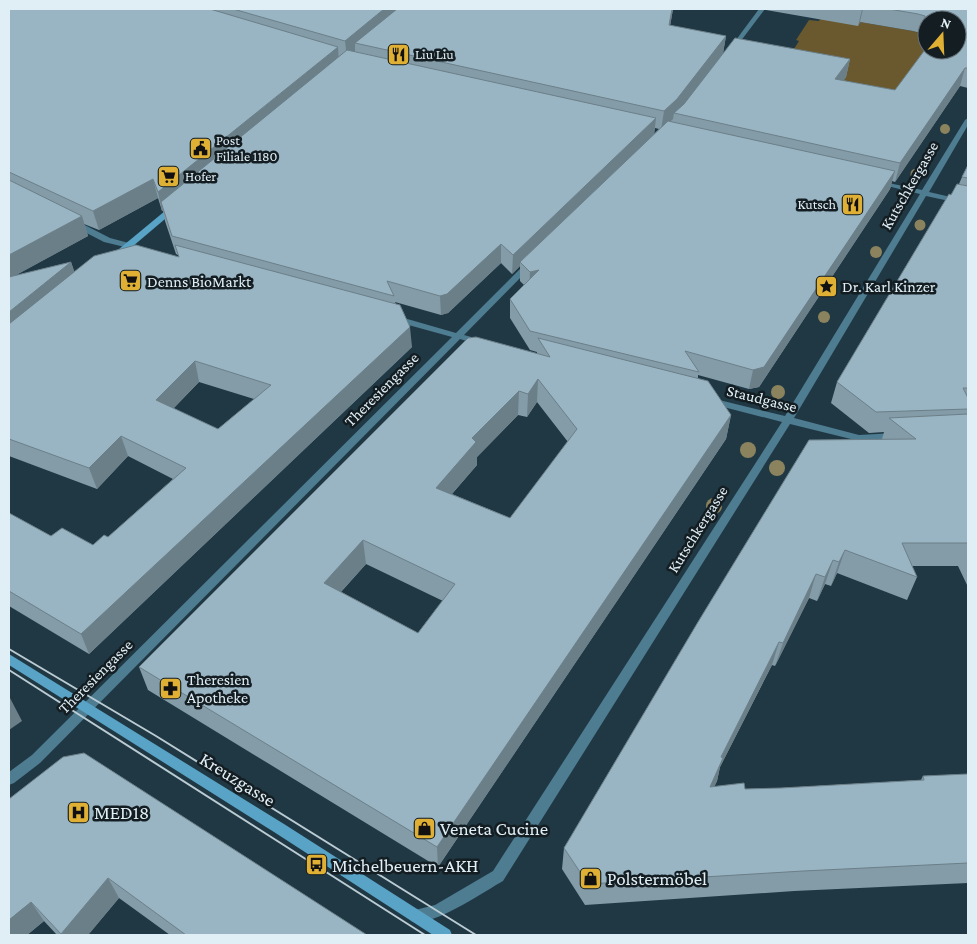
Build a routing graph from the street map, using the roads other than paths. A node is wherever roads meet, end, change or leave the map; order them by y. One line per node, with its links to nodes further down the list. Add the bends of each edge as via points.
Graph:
1 (762, 9): 2 (street)
2 (726, 56)
3 (968, 120): 5 (street, Kutschkergasse)
4 (872, 182): 5 (street)
5 (923, 193): 7 (street); 17 (street, Kutschkergasse)
6 (182, 201): 9 (street)
7 (968, 203)
8 (66, 219): 9 (street)
9 (128, 246): 10 (street); 12 (street)
10 (147, 251)
11 (533, 261): 14 (street, Theresiengasse)
12 (106, 264)
13 (391, 318): 14 (street)
14 (456, 336): 15 (street); 20 (street, Theresiengasse)
15 (485, 343)
16 (702, 398): 17 (street, Staudgasse)
17 (788, 420): 18 (street, Staudgasse, via 859,438); 22 (street, Kutschkergasse, via 498,876 437,911)
18 (909, 436)
19 (9, 659): 20 (street, Kreuzgasse)
20 (87, 708): 21 (street, Theresiengasse, via 36,759); 22 (street, Kreuzgasse)
21 (9, 779)
22 (416, 916): 23 (street, Kreuzgasse)
23 (445, 935)

